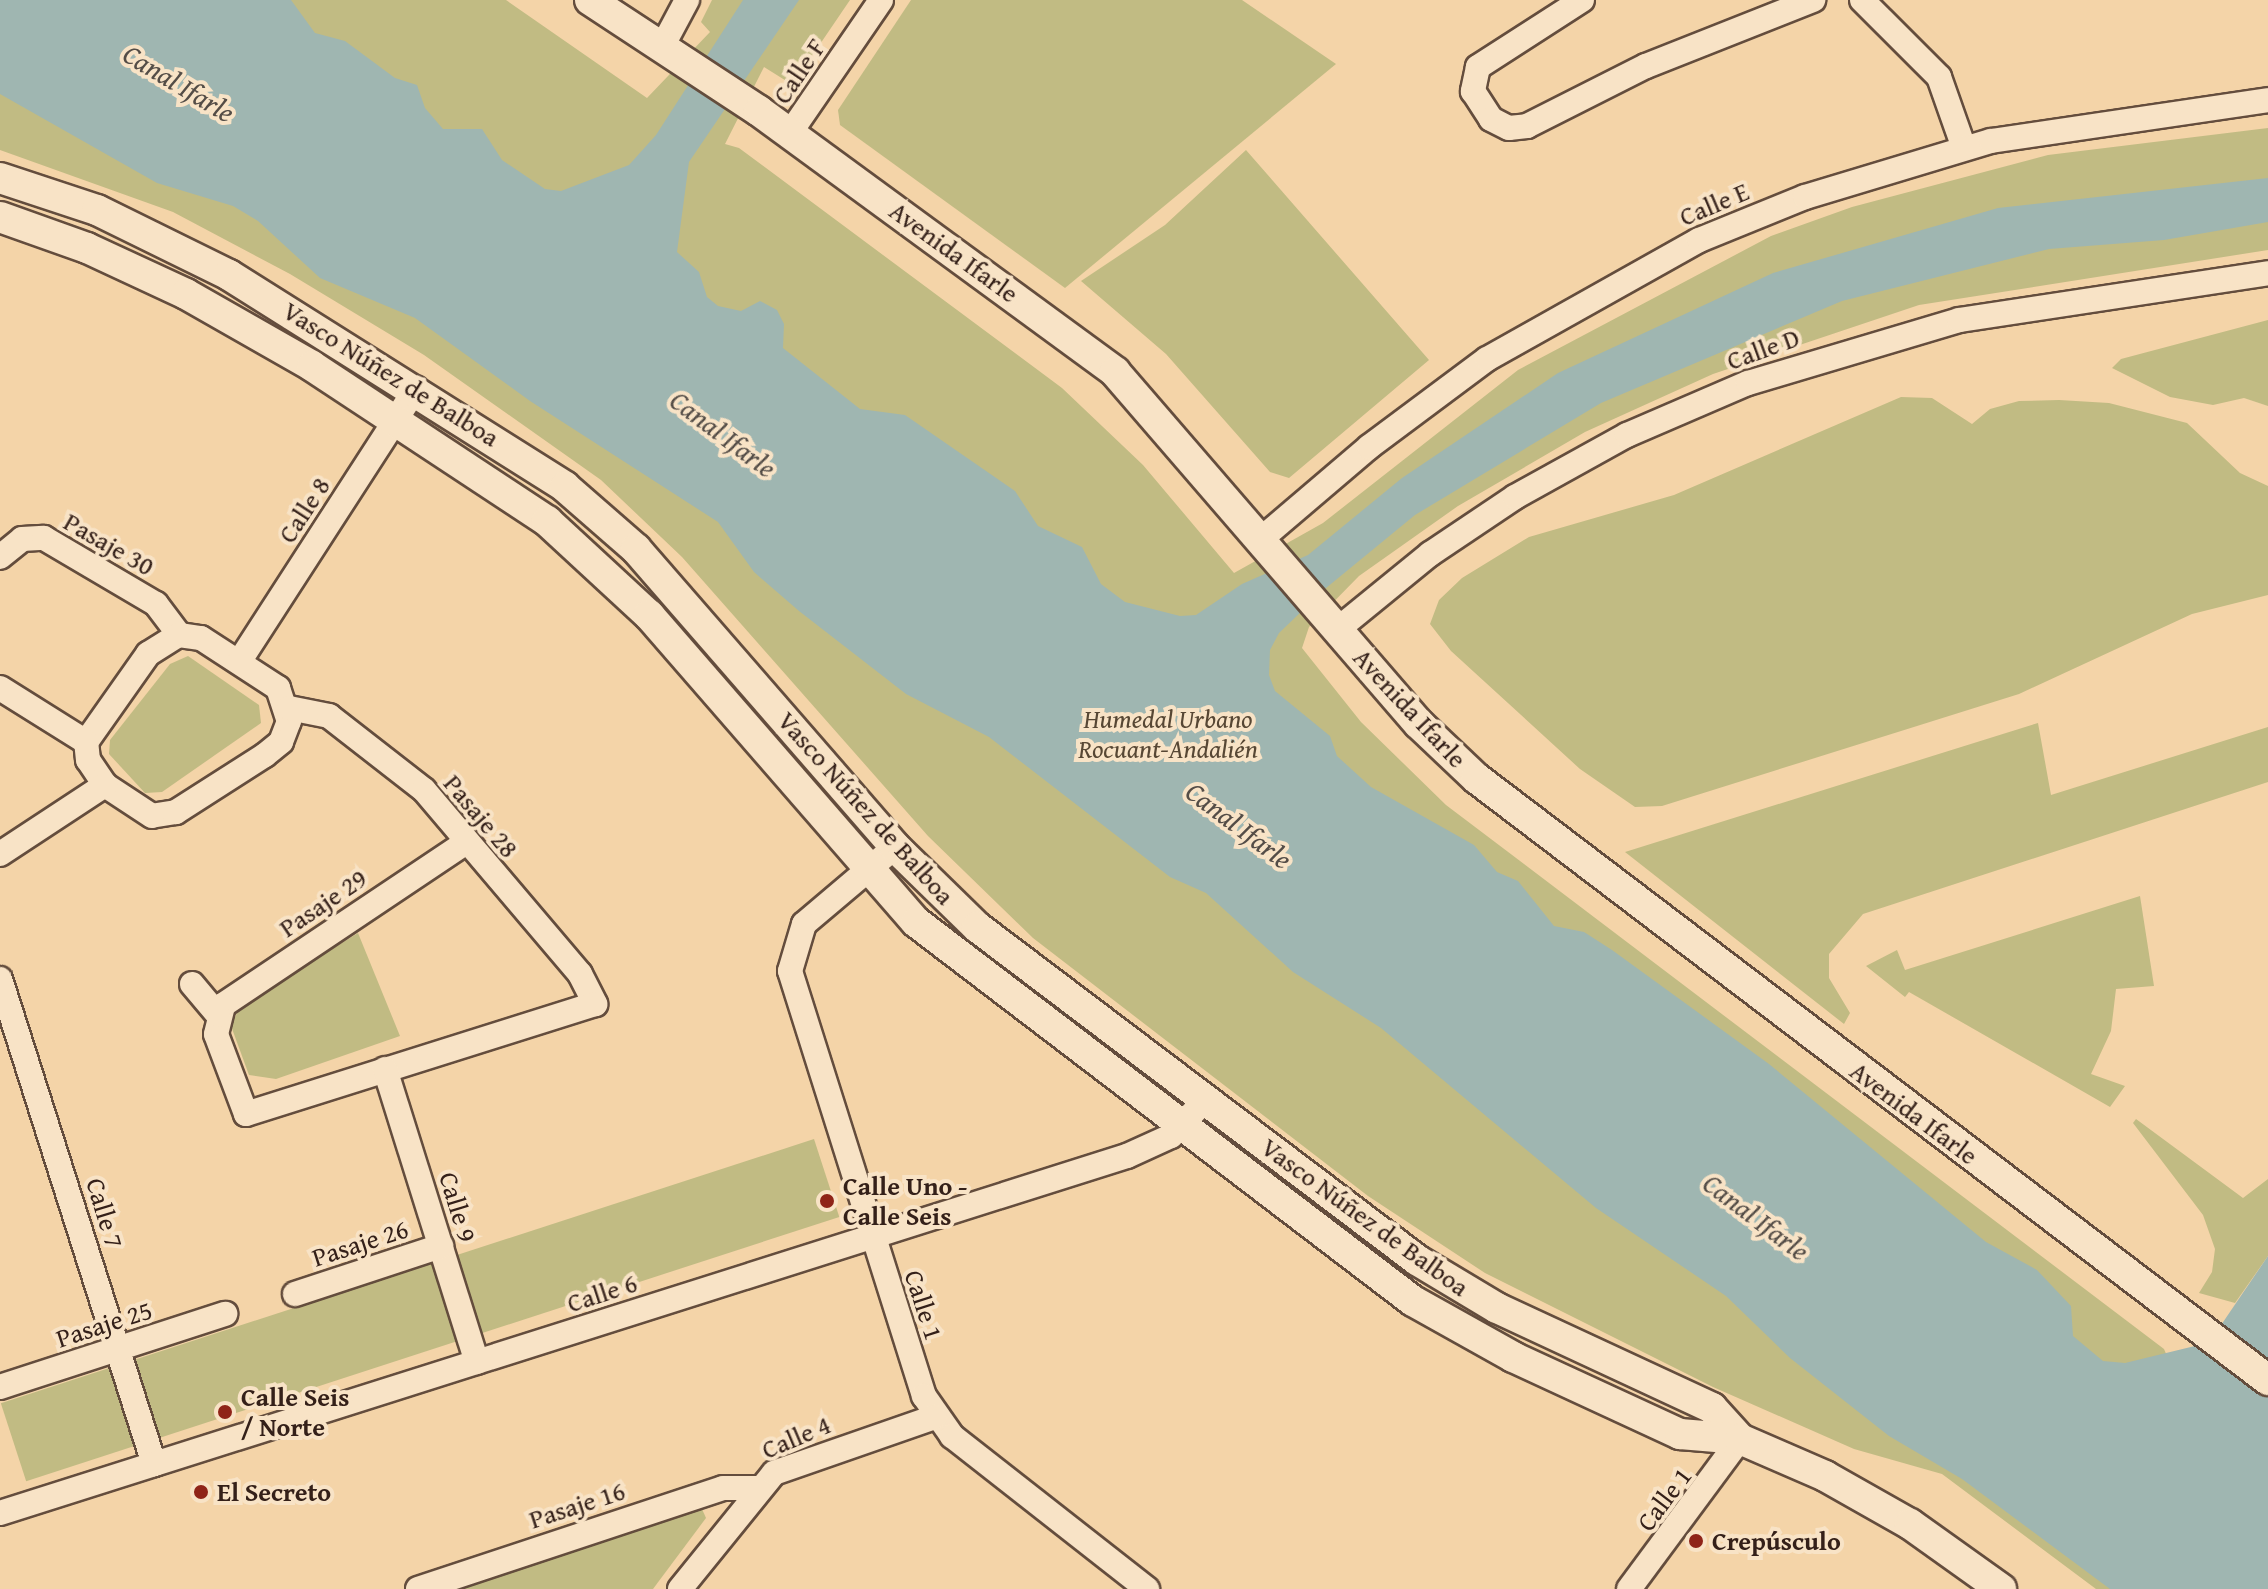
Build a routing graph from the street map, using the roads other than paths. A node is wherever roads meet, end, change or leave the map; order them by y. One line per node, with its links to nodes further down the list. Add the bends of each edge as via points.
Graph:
1 (590, 0): 7 (street, Avenida Ifarle)
2 (687, 0): 7 (street)
3 (881, 0): 9 (street, Calle F)
4 (1582, 0): 5 (street, via 1478,67 1473,91 1491,119 1509,128 1527,126 1646,66)
5 (1813, 0)
6 (1862, 0): 10 (street, via 1939,77)
7 (672, 52): 9 (street, Avenida Ifarle)
8 (2268, 100): 10 (street, Calle E, via 2062,125)
9 (790, 133): 16 (street, Avenida Ifarle, via 1115,372)
10 (1964, 148): 16 (street, Calle E, via 1751,217 1601,290 1424,404)
11 (0, 178): 14 (street, Vasco Núñez de Balboa, via 97,210 173,245)
12 (0, 217): 15 (street, Vasco Núñez de Balboa, via 153,277)
13 (2268, 273): 18 (street, Calle D, via 1959,320 1748,383 1627,435 1515,497)
14 (416, 388): 15 (street, Calle 8); 26 (street, Vasco Núñez de Balboa, via 565,487 636,549)
15 (396, 419): 20 (street, Calle 8); 28 (street, Vasco Núñez de Balboa, via 547,521 616,581)
16 (1266, 545): 18 (street, Avenida Ifarle)
17 (0, 557): 19 (street, Pasaje 30, via 22,539 44,538 156,604)
18 (1333, 624): 41 (street, Avenida Ifarle, via 1419,724 1476,778)
19 (179, 635): 20 (street, via 201,638); 23 (street, via 148,654)
20 (239, 662): 22 (street, via 278,688)
21 (0, 688): 23 (street)
22 (289, 708): 24 (street, via 286,733 274,750 176,812 141,813); 25 (street, Pasaje 28, via 329,716 370,742 447,814)
23 (86, 742): 24 (street, via 88,760)
24 (105, 785): 27 (street)
25 (465, 843): 31 (street, Pasaje 29, via 232,998); 32 (street, Pasaje 28, via 580,974 595,1004)
26 (895, 847): 28 (street, Calle 1); 33 (street, Vasco Núñez de Balboa, via 977,927)
27 (0, 854)
28 (866, 870): 34 (street, Vasco Núñez de Balboa, via 955,955); 35 (street, Calle 1, via 804,924 793,944 790,971)
29 (0, 979): 39 (street, Calle 7)
30 (192, 984): 31 (street)
31 (218, 1015): 32 (street, via 216,1034 246,1114)
32 (385, 1069): 36 (street, Calle 9)
33 (1205, 1100): 34 (street, Calle 6); 44 (street, Vasco Núñez de Balboa, via 1458,1286 1712,1408)
34 (1181, 1128): 35 (street, Calle 6, via 1127,1156); 44 (street, Vasco Núñez de Balboa, via 1413,1301 1470,1334 1680,1434)
35 (873, 1237): 40 (street, Calle 6); 43 (street, Calle 1)
36 (441, 1246): 37 (street, Pasaje 26); 40 (street, Calle 9)
37 (295, 1294)
38 (225, 1314): 39 (street, Pasaje 25)
39 (118, 1349): 42 (street, Pasaje 25); 45 (street, Calle 7)
40 (477, 1362): 45 (street, Calle 6)
41 (2268, 1380)
42 (0, 1387)
43 (935, 1417): 46 (street, Calle 4, via 785,1467); 50 (street)
44 (1740, 1439): 51 (street, Calle 1); 52 (street, Vasco Núñez de Balboa, via 1866,1497)
45 (154, 1464): 47 (street, Calle 6)
46 (756, 1488): 48 (street, Pasaje 16, via 723,1488); 49 (street, Calle 4)
47 (0, 1513)
48 (418, 1589)
49 (680, 1589)
50 (1147, 1589)
51 (1629, 1589)
52 (2001, 1589)

